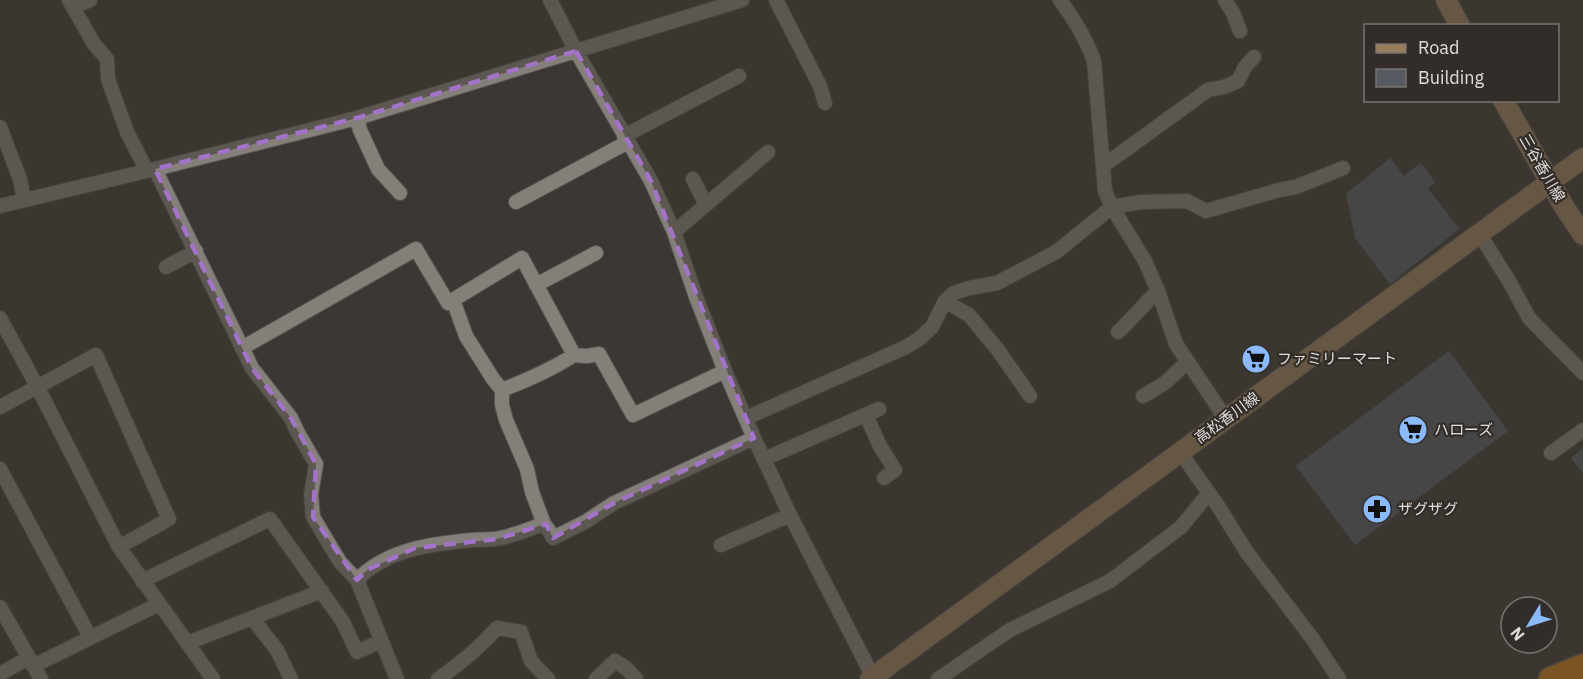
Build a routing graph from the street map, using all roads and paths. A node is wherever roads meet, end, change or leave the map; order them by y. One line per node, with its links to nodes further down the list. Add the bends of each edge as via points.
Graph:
1 (90, 0): 8 (street)
2 (550, 0): 11 (street)
3 (742, 0): 11 (street)
4 (776, 0): 15 (street)
5 (1060, 0): 21 (street, via 1077,24 1094,61)
6 (1225, 0): 10 (street)
7 (1446, 0): 9 (main road)
8 (71, 4): 23 (street, via 107,59 108,79 127,132)
9 (1459, 24)
10 (1240, 31)
11 (576, 51): 16 (street); 18 (street)
12 (1254, 57): 21 (street, via 1238,81 1208,90)
13 (739, 76): 18 (street)
14 (1504, 102): 25 (main road, 三谷香川線)
15 (825, 103)
16 (357, 118): 23 (street); 26 (street, via 378,169)
17 (0, 128): 27 (street)
18 (626, 139): 28 (street); 32 (street)
19 (768, 152): 29 (street)
20 (1583, 158): 25 (main road, 高松香川線)
21 (1103, 166): 31 (street, via 1105,191)
22 (1343, 168): 31 (street, via 1296,187 1206,211 1187,201)
23 (151, 170): 27 (street); 35 (street)
24 (693, 179): 29 (street)
25 (1549, 181): 33 (main road, 高松香川線); 34 (main road, 三谷香川線)
26 (400, 193)
27 (24, 200): 30 (street)
28 (516, 202)
29 (706, 205): 32 (street)
30 (0, 206)
31 (1112, 207): 39 (street, via 1145,261); 41 (street, via 1056,252 997,283 954,293)
32 (674, 232): 47 (street)
33 (1479, 233): 48 (street, via 1529,318); 55 (main road, 高松香川線)
34 (1583, 235)
35 (196, 251): 37 (street); 44 (street)
36 (596, 253): 38 (street)
37 (166, 267)
38 (537, 285): 40 (street, via 522,258); 45 (street)
39 (1158, 291): 43 (street); 46 (street, via 1176,344)
40 (453, 300): 44 (street, via 448,303 416,249); 50 (street, via 466,336)
41 (945, 301): 51 (street, via 969,315); 54 (street, via 932,327 906,347)
42 (0, 318): 49 (street)
43 (1118, 332)
44 (242, 348): 68 (street, via 252,368 291,418 316,464 311,495 313,517 340,562)
45 (574, 355): 47 (street, via 599,354 633,416); 50 (street)
46 (1187, 362): 52 (street, via 1165,383); 55 (street)
47 (725, 371): 54 (street)
48 (1583, 373)
49 (38, 388): 53 (street); 67 (street); 67 (street, via 96,355 169,519)
50 (502, 390): 65 (street, via 506,420)
51 (1030, 396)
52 (1143, 396)
53 (0, 407)
54 (746, 418): 57 (street)
55 (1226, 419): 58 (main road, 高松香川線)
56 (1583, 430): 59 (street)
57 (754, 438): 60 (street); 65 (street, via 614,503 553,538)
58 (1180, 452): 63 (street); 80 (main road, 高松香川線)
59 (1551, 453)
60 (764, 459): 62 (street, via 873,412 880,447 895,470); 64 (street)
61 (0, 469): 74 (street)
62 (884, 478)
63 (1209, 493): 89 (street, via 1181,527 1110,580 1010,630); 90 (street)
64 (790, 515): 66 (street); 80 (street)
65 (544, 524): 68 (street, via 497,539 415,548 367,570)
66 (721, 546)
67 (119, 547): 69 (street)
68 (357, 580): 75 (street)
69 (142, 581): 70 (street, via 270,519); 71 (street)
70 (322, 591): 73 (street); 75 (street, via 344,622 357,652)
71 (159, 604): 74 (street); 76 (street)
72 (0, 607): 77 (street)
73 (252, 618): 76 (street); 83 (street, via 277,650)
74 (90, 637): 77 (street)
75 (381, 640): 84 (street)
76 (187, 644): 82 (street)
77 (30, 662): 79 (street); 81 (street)
78 (1583, 666): 91 (highway)
79 (0, 674)
80 (872, 678)
81 (41, 679)
82 (213, 679)
83 (291, 679)
84 (397, 679)
85 (438, 679): 86 (street, via 463,662 497,628 521,632 531,661)
86 (548, 679)
87 (596, 679): 88 (street, via 615,661)
88 (636, 679)
89 (938, 679)
90 (1339, 679)
91 (1551, 679)

